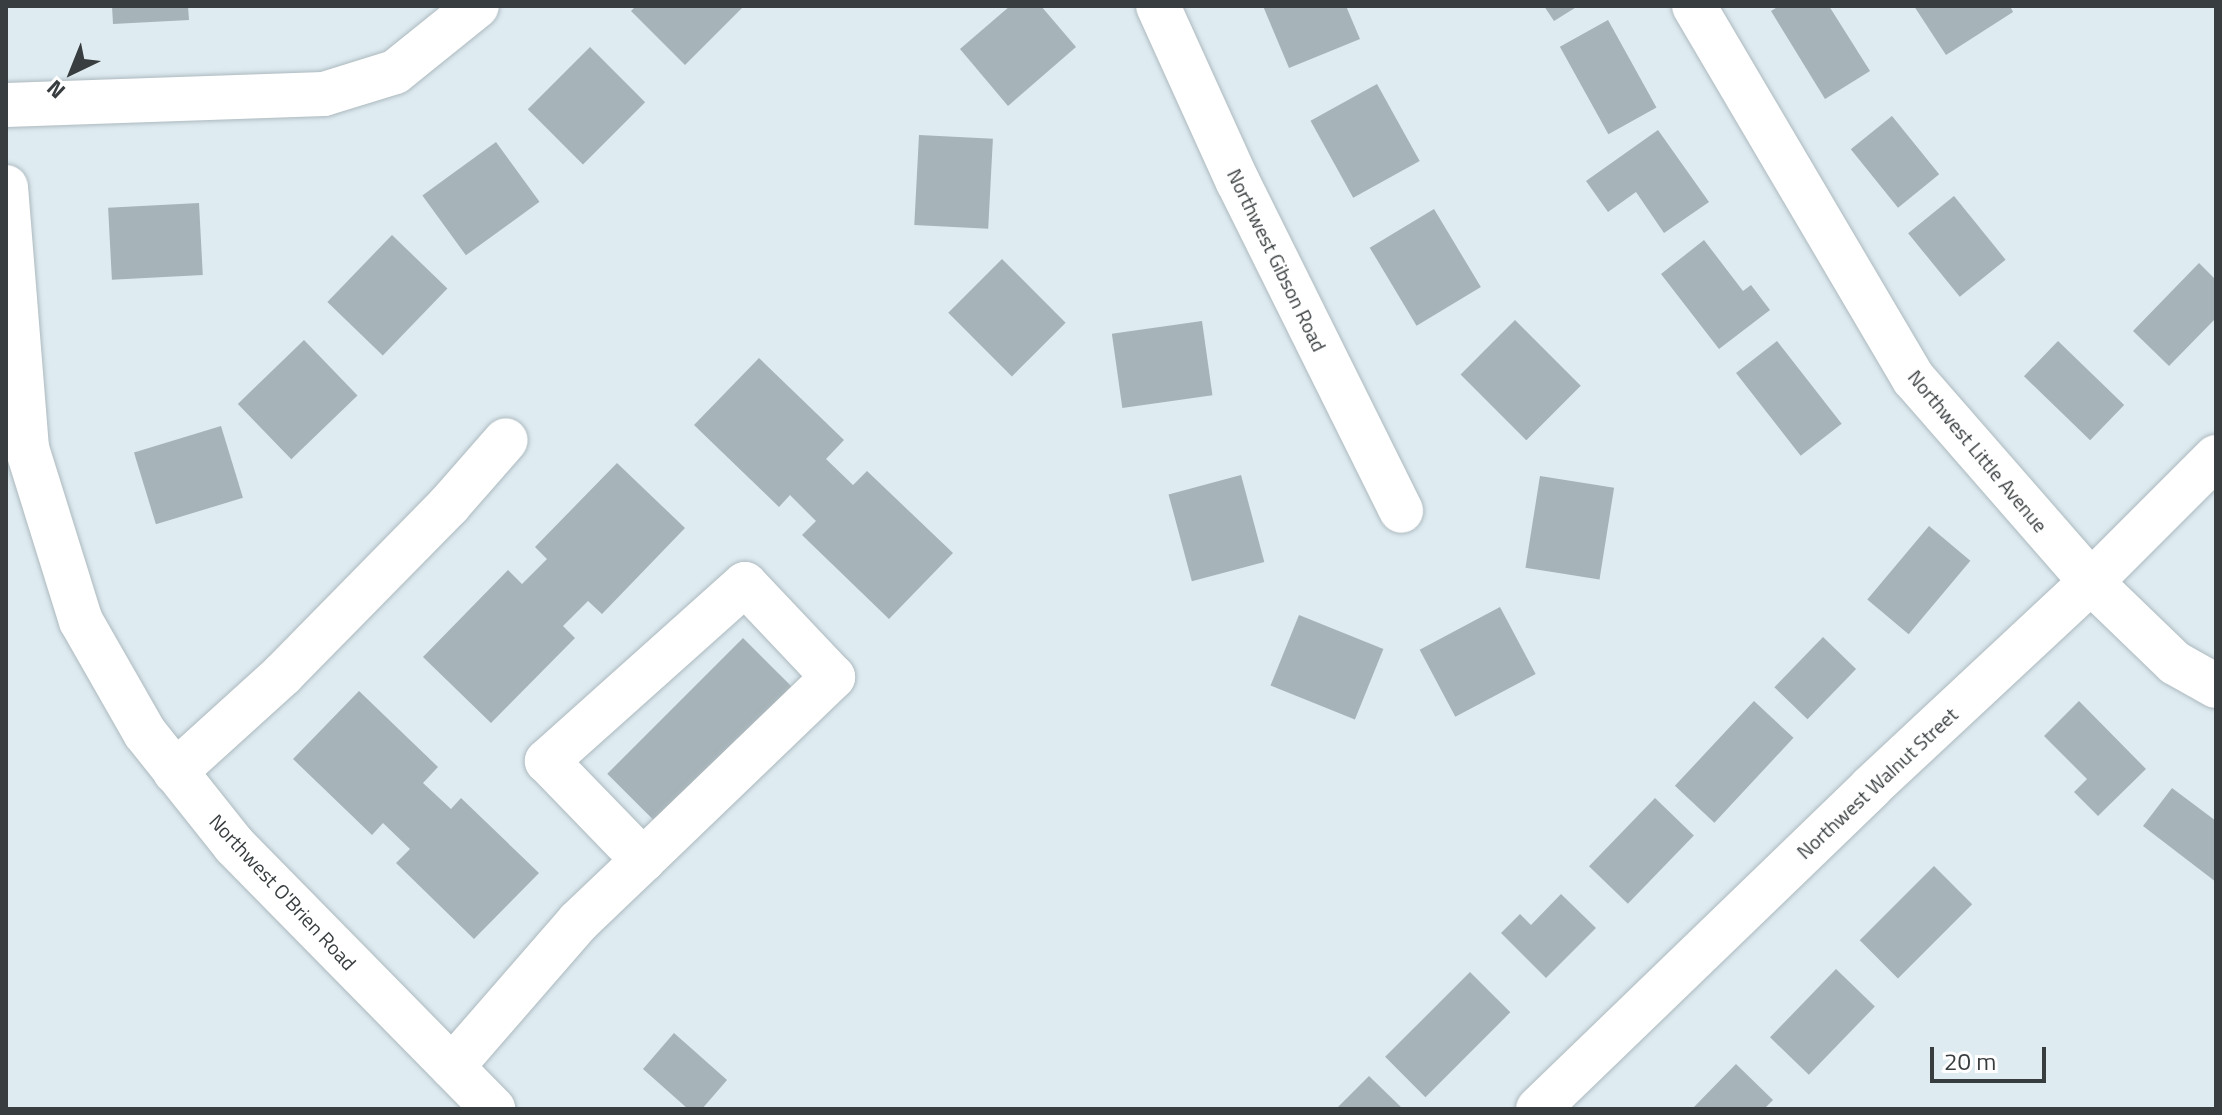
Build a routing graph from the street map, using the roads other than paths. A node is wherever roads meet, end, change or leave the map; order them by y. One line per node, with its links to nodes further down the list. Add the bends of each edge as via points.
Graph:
1 (477, 6): 4 (street, via 395,72 324,94)
2 (1158, 6): 8 (street, Northwest Gibson Road, via 1238,182)
3 (1694, 6): 9 (street, Northwest Little Avenue, via 1914,379)
4 (6, 105)
5 (6, 187): 11 (street, Northwest O'Brien Road, via 27,448 81,621 145,733)
6 (506, 440): 11 (street, via 283,674)
7 (2216, 457): 9 (street, Northwest Walnut Street)
8 (1401, 511)
9 (2091, 582): 10 (street, Northwest Little Avenue, via 2175,663); 15 (street, Northwest Walnut Street)
10 (2216, 686)
11 (175, 772): 13 (street, Northwest O'Brien Road, via 234,845)
12 (643, 860): 12 (street, via 833,677 745,584 547,761); 13 (street, via 578,922)
13 (452, 1067): 14 (street, Northwest O'Brien Road)
14 (493, 1109)
15 (1538, 1109)

